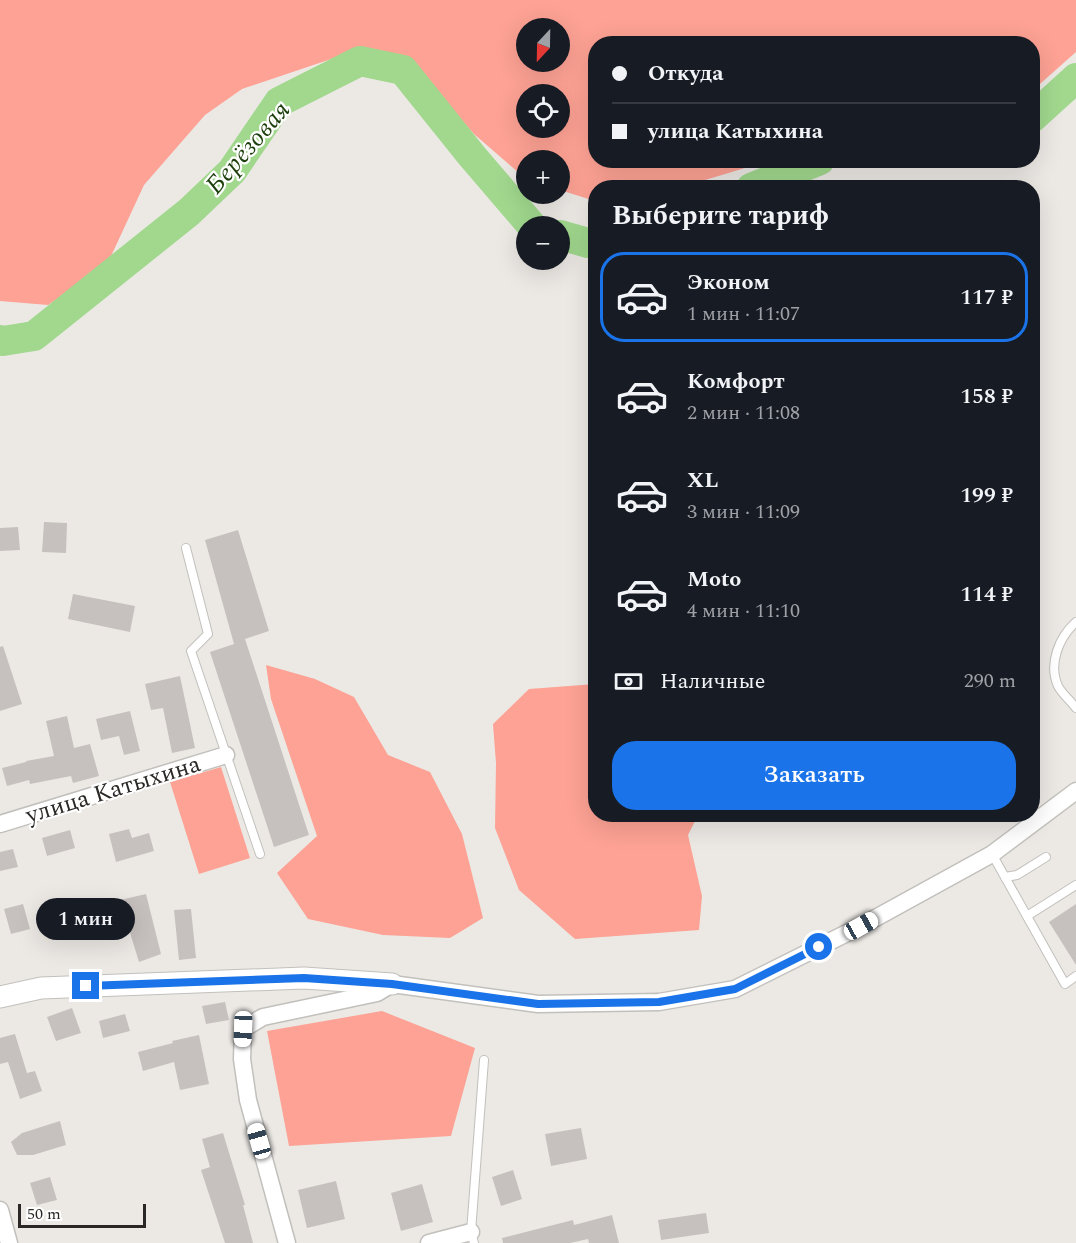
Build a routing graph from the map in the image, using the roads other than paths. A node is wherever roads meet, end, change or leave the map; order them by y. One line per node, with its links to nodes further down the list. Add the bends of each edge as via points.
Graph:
1 (186, 548): 4 (lane, via 208,634 191,651)
2 (1076, 622): 3 (lane, via 1058,646 1054,668 1058,686)
3 (1076, 708)
4 (226, 755): 8 (street, улица Катыхина); 9 (lane)
5 (1076, 791): 6 (street)
6 (1040, 818)
7 (1035, 822): 10 (street)
8 (0, 824)
9 (260, 854)
10 (992, 854): 12 (lane); 16 (street, via 735,989 659,1002 538,1004)
11 (1046, 857): 12 (lane, via 1017,875)
12 (1005, 877): 14 (lane)
13 (1076, 885): 14 (lane)
14 (1027, 916): 15 (lane, via 1065,984)
15 (1076, 976)
16 (392, 984): 17 (street, via 304,978 41,988); 22 (street, via 377,993 262,1017 243,1029 242,1059 248,1100)
17 (0, 997)
18 (484, 1060): 20 (lane)
19 (0, 1210): 21 (street)
20 (473, 1237): 23 (street)
21 (9, 1243)
22 (287, 1243)
23 (429, 1243)

